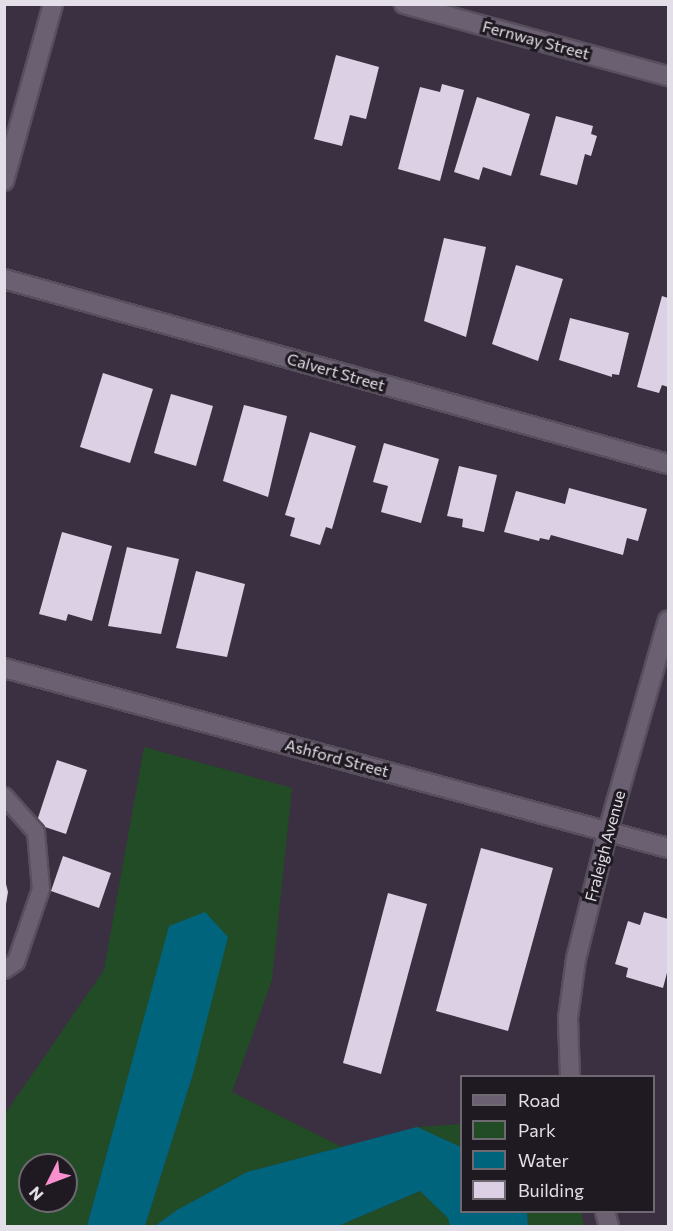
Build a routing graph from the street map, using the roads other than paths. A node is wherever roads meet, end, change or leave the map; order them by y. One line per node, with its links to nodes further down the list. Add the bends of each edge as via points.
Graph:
1 (53, 4): 4 (street)
2 (404, 4): 3 (street, Fernway Street)
3 (669, 76)
4 (4, 182)
5 (4, 279): 6 (street, Calvert Street)
6 (669, 464)
7 (669, 620): 10 (street, Fraleigh Avenue)
8 (4, 668): 10 (street, Ashford Street)
9 (4, 796): 12 (lane, via 36,832 41,889 16,962)
10 (608, 831): 11 (street, Ashford Street); 13 (street, Fraleigh Avenue, via 576,958 568,1018)
11 (669, 848)
12 (4, 970)
13 (570, 1075)

